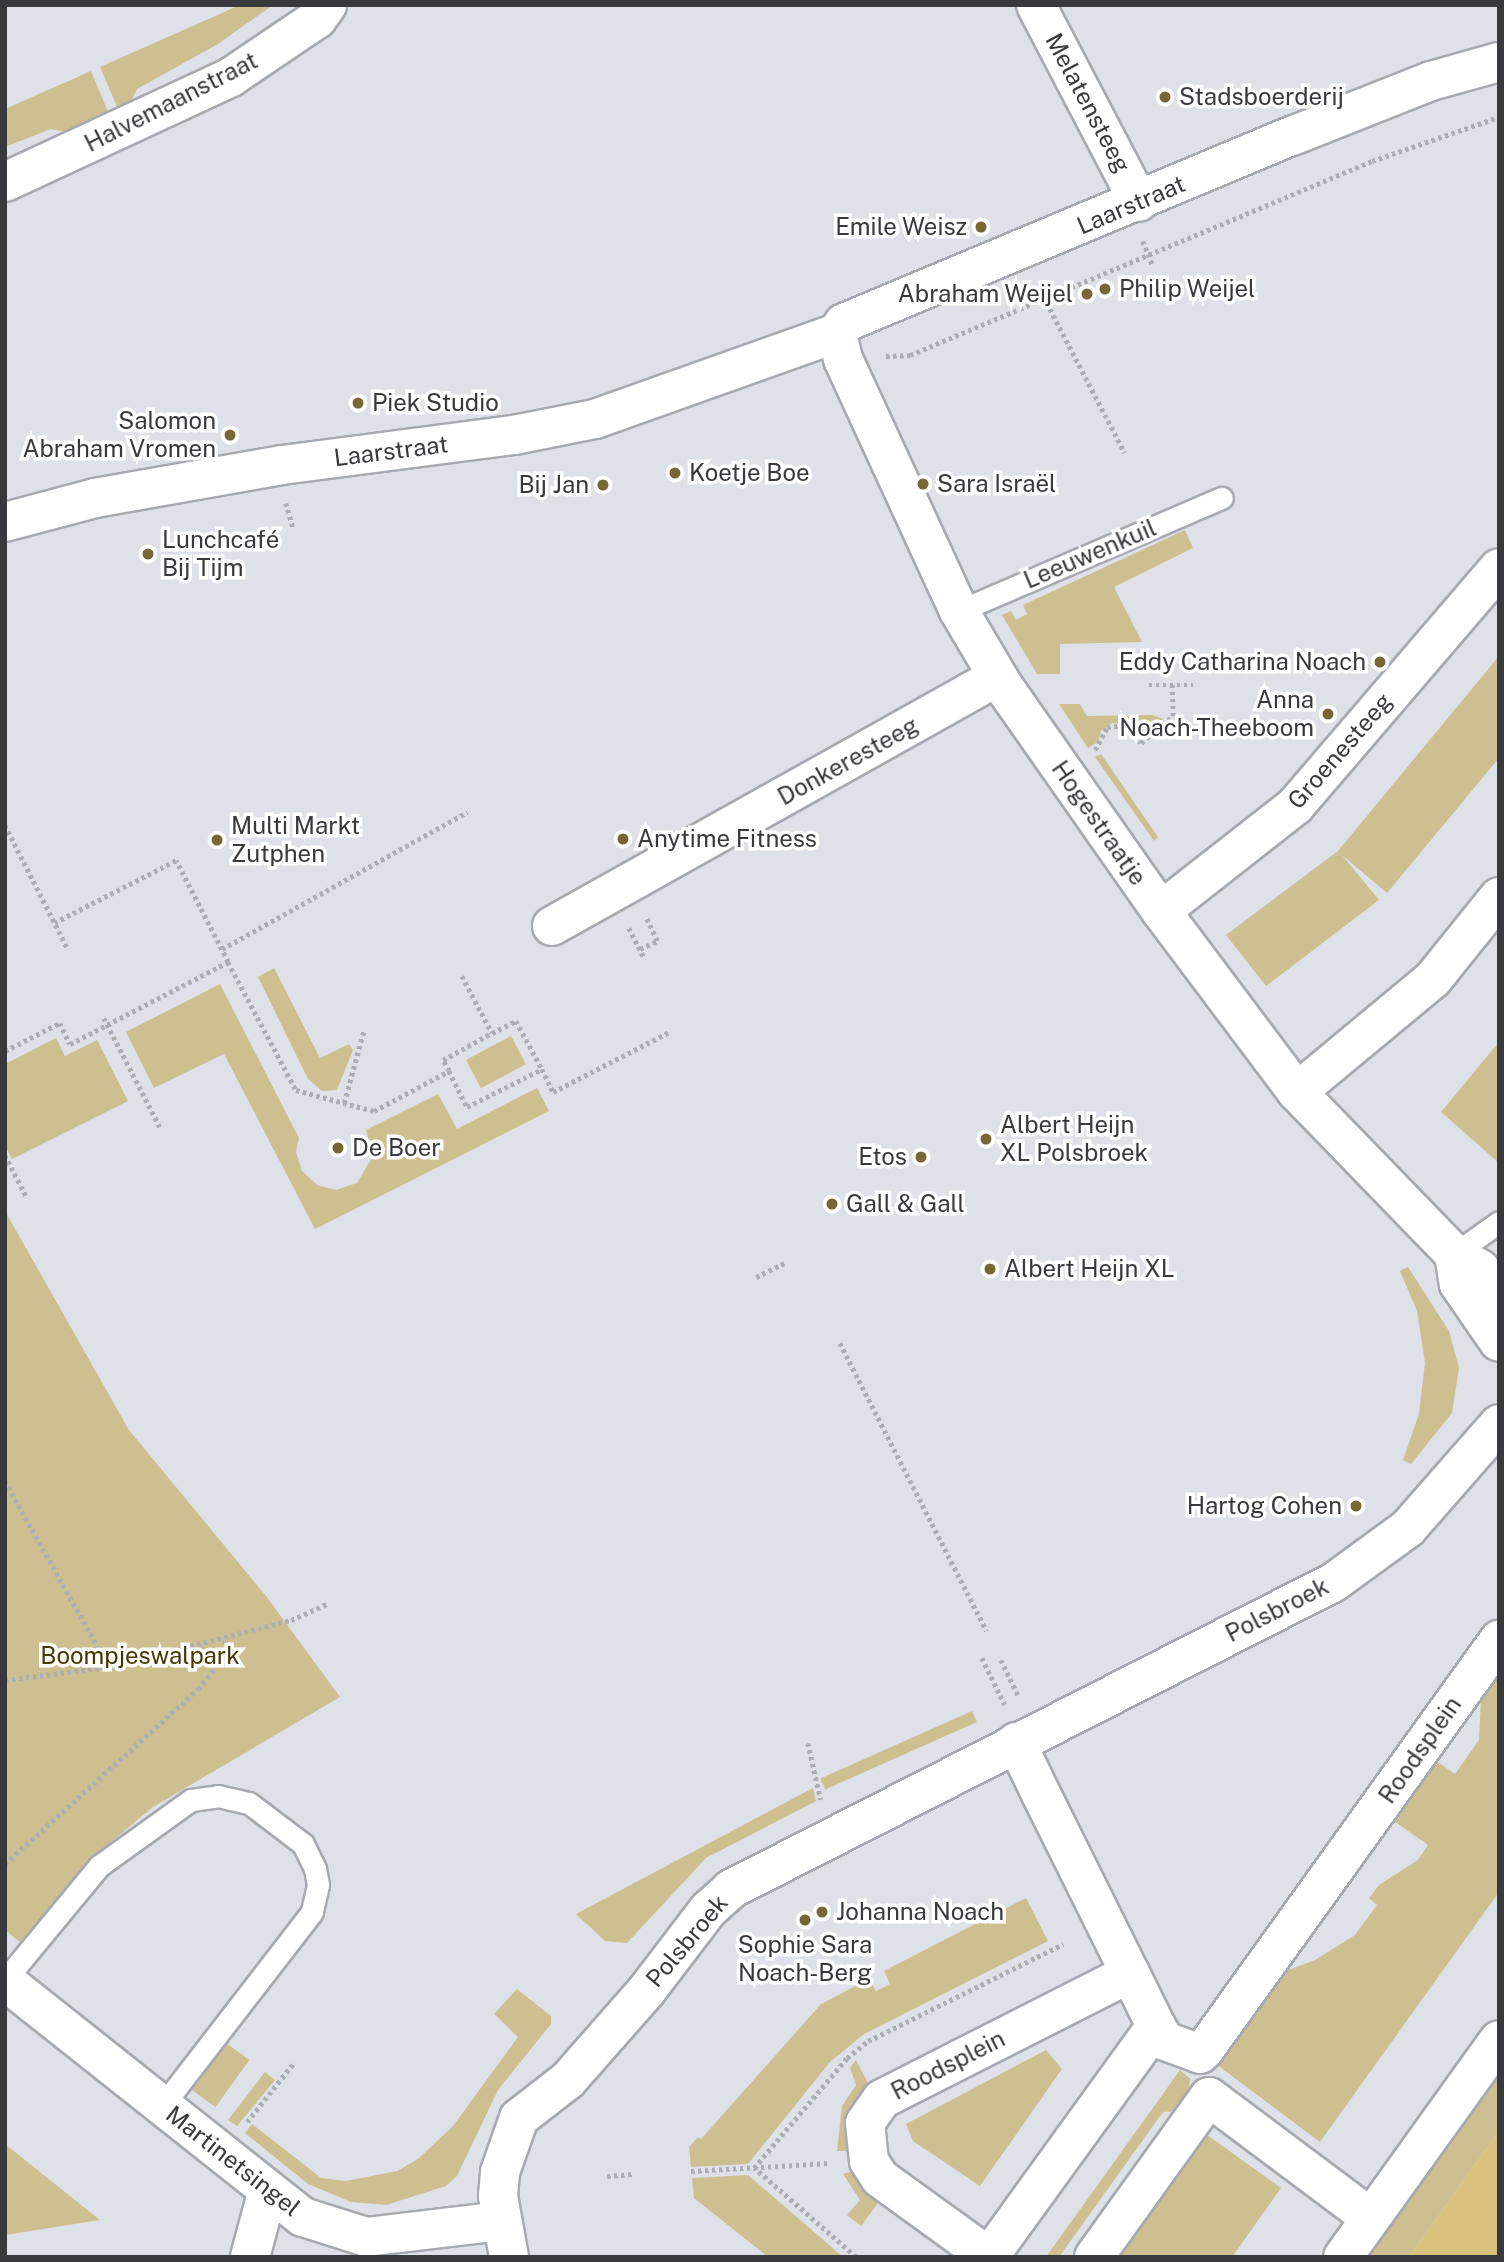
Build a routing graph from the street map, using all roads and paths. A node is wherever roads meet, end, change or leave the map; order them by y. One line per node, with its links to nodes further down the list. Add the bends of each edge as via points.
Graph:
1 (327, 5): 5 (street, Halvemaanstraat, via 317,19 231,77)
2 (1036, 5): 6 (street, Melatensteeg)
3 (1499, 62): 6 (street, Laarstraat, via 1431,81)
4 (1499, 117): 8 (path, via 1372,161 910,355)
5 (5, 182)
6 (1139, 201): 8 (street, Laarstraat, via 844,323)
7 (1050, 309): 9 (path)
8 (840, 346): 11 (street, Laarstraat, via 595,419 514,435 269,467 95,498); 13 (street, Hogestraatje)
9 (1125, 453)
10 (1222, 498): 13 (lane, Leeuwenkuil)
11 (5, 522)
12 (1499, 568): 22 (street, Groenesteeg, via 1295,806)
13 (959, 611): 14 (street, Hogestraatje)
14 (997, 677): 22 (street, Hogestraatje); 24 (street, Donkeresteeg)
15 (1149, 685): 16 (path)
16 (1172, 685): 17 (path); 18 (path, via 1173,716 1141,743 1131,727 1113,725 1104,731 1098,748)
17 (1193, 685)
18 (1086, 756)
19 (467, 812): 27 (path)
20 (5, 825): 23 (path)
21 (1499, 897): 39 (street, via 1433,979)
22 (1161, 911): 39 (street, Hogestraatje)
23 (55, 923): 26 (path); 27 (path, via 176,861)
24 (552, 926)
25 (632, 933): 28 (path)
26 (68, 949)
27 (222, 949): 29 (path)
28 (644, 958)
29 (228, 962): 32 (path); 40 (path, via 296,1090)
30 (463, 976): 35 (path)
31 (104, 1018): 32 (path)
32 (107, 1025): 36 (path, via 71,1044 60,1023); 41 (path)
33 (364, 1030): 40 (path)
34 (671, 1031): 37 (path, via 553,1092)
35 (492, 1033): 37 (path, via 516,1021); 38 (path, via 443,1060)
36 (5, 1051)
37 (542, 1069): 38 (path, via 467,1107)
38 (449, 1072): 40 (path, via 374,1111)
39 (1297, 1092): 45 (street, Hogestraatje)
40 (344, 1103)
41 (161, 1129)
42 (5, 1155): 43 (path)
43 (26, 1196)
44 (1499, 1222): 45 (lane)
45 (1454, 1254): 48 (street, Hogestraatje, via 1472,1261); 49 (street, via 1459,1284)
46 (787, 1262): 47 (path)
47 (756, 1277)
48 (1499, 1293)
49 (1499, 1342)
50 (840, 1343): 54 (path)
51 (1499, 1424): 62 (street, Polsbroek, via 1439,1497 1383,1549 1334,1582)
52 (5, 1481): 59 (path)
53 (327, 1604): 55 (path, via 290,1620)
54 (987, 1631)
55 (228, 1636): 59 (path); 65 (path, via 218,1664 198,1689)
56 (1499, 1640): 68 (street, Roodsplein, via 1205,2049 1200,2054 1165,2041)
57 (982, 1658): 62 (path, via 1008,1711)
58 (1001, 1660): 61 (path)
59 (109, 1667): 60 (path)
60 (5, 1680)
61 (1023, 1703)
62 (1016, 1742): 66 (street, Roodsplein); 79 (street, Polsbroek, via 762,1869 708,1910 615,2029 568,2080 519,2118 500,2172)
63 (808, 1743): 64 (path)
64 (822, 1803)
65 (5, 1864)
66 (1130, 1972): 68 (street, Roodsplein); 73 (street, Roodsplein, via 882,2099 865,2123)
67 (5, 1980): 71 (street, Martinetsingel); 71 (lane, via 99,1866 191,1800 218,1796 250,1803 303,1844 316,1869 312,1912)
68 (1156, 2026): 73 (street, via 989,2257 880,2178)
69 (1499, 2040): 78 (street)
70 (293, 2064): 72 (path)
71 (162, 2106): 77 (street, Martinetsingel)
72 (238, 2134)
73 (869, 2161): 74 (path)
74 (691, 2171)
75 (634, 2174): 76 (path)
76 (607, 2176)
77 (268, 2190): 79 (street, Martinetsingel, via 303,2217 366,2237); 80 (street)
78 (1371, 2218): 81 (street, via 1209,2097); 82 (street)
79 (505, 2239)
80 (250, 2257)
81 (1094, 2257)
82 (1343, 2257)

